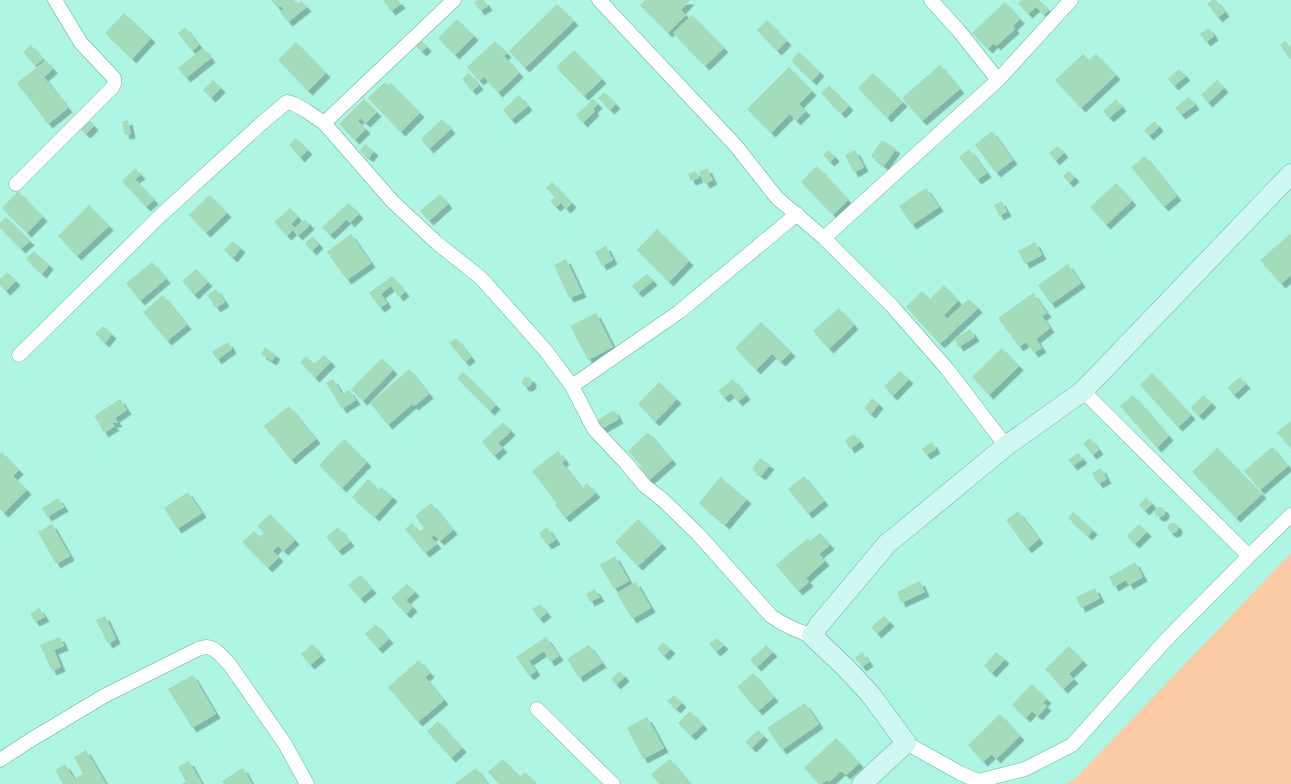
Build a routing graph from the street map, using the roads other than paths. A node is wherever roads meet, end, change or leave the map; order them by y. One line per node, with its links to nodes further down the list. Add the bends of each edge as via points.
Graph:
1 (55, 0): 9 (street, via 81,43 114,78 114,84)
2 (454, 0): 7 (street)
3 (600, 0): 10 (street, via 736,146 777,198)
4 (931, 0): 6 (street)
5 (1071, 0): 6 (street)
6 (998, 80): 11 (street)
7 (324, 123): 12 (street, via 294,104 287,102 281,106 161,215); 13 (street, via 393,202 481,278 546,351)
8 (1291, 174): 14 (main road)
9 (16, 184)
10 (797, 214): 11 (street); 13 (street, via 679,312)
11 (824, 238): 15 (street, via 892,306 948,370)
12 (19, 355)
13 (572, 386): 18 (street, via 594,429 645,486 698,534 771,616)
14 (1083, 391): 15 (main road); 17 (street)
15 (1006, 446): 18 (main road, via 887,544)
16 (1291, 515): 17 (street)
17 (1249, 556): 22 (street, via 1164,642 1072,745 1025,769)
18 (812, 636): 20 (main road, via 871,695)
19 (537, 709): 24 (street)
20 (906, 743): 22 (street); 25 (main road)
21 (0, 760): 23 (street, via 104,696 207,647 220,654 230,666 285,744)
22 (979, 783)
23 (307, 784)
24 (613, 784)
25 (862, 784)

